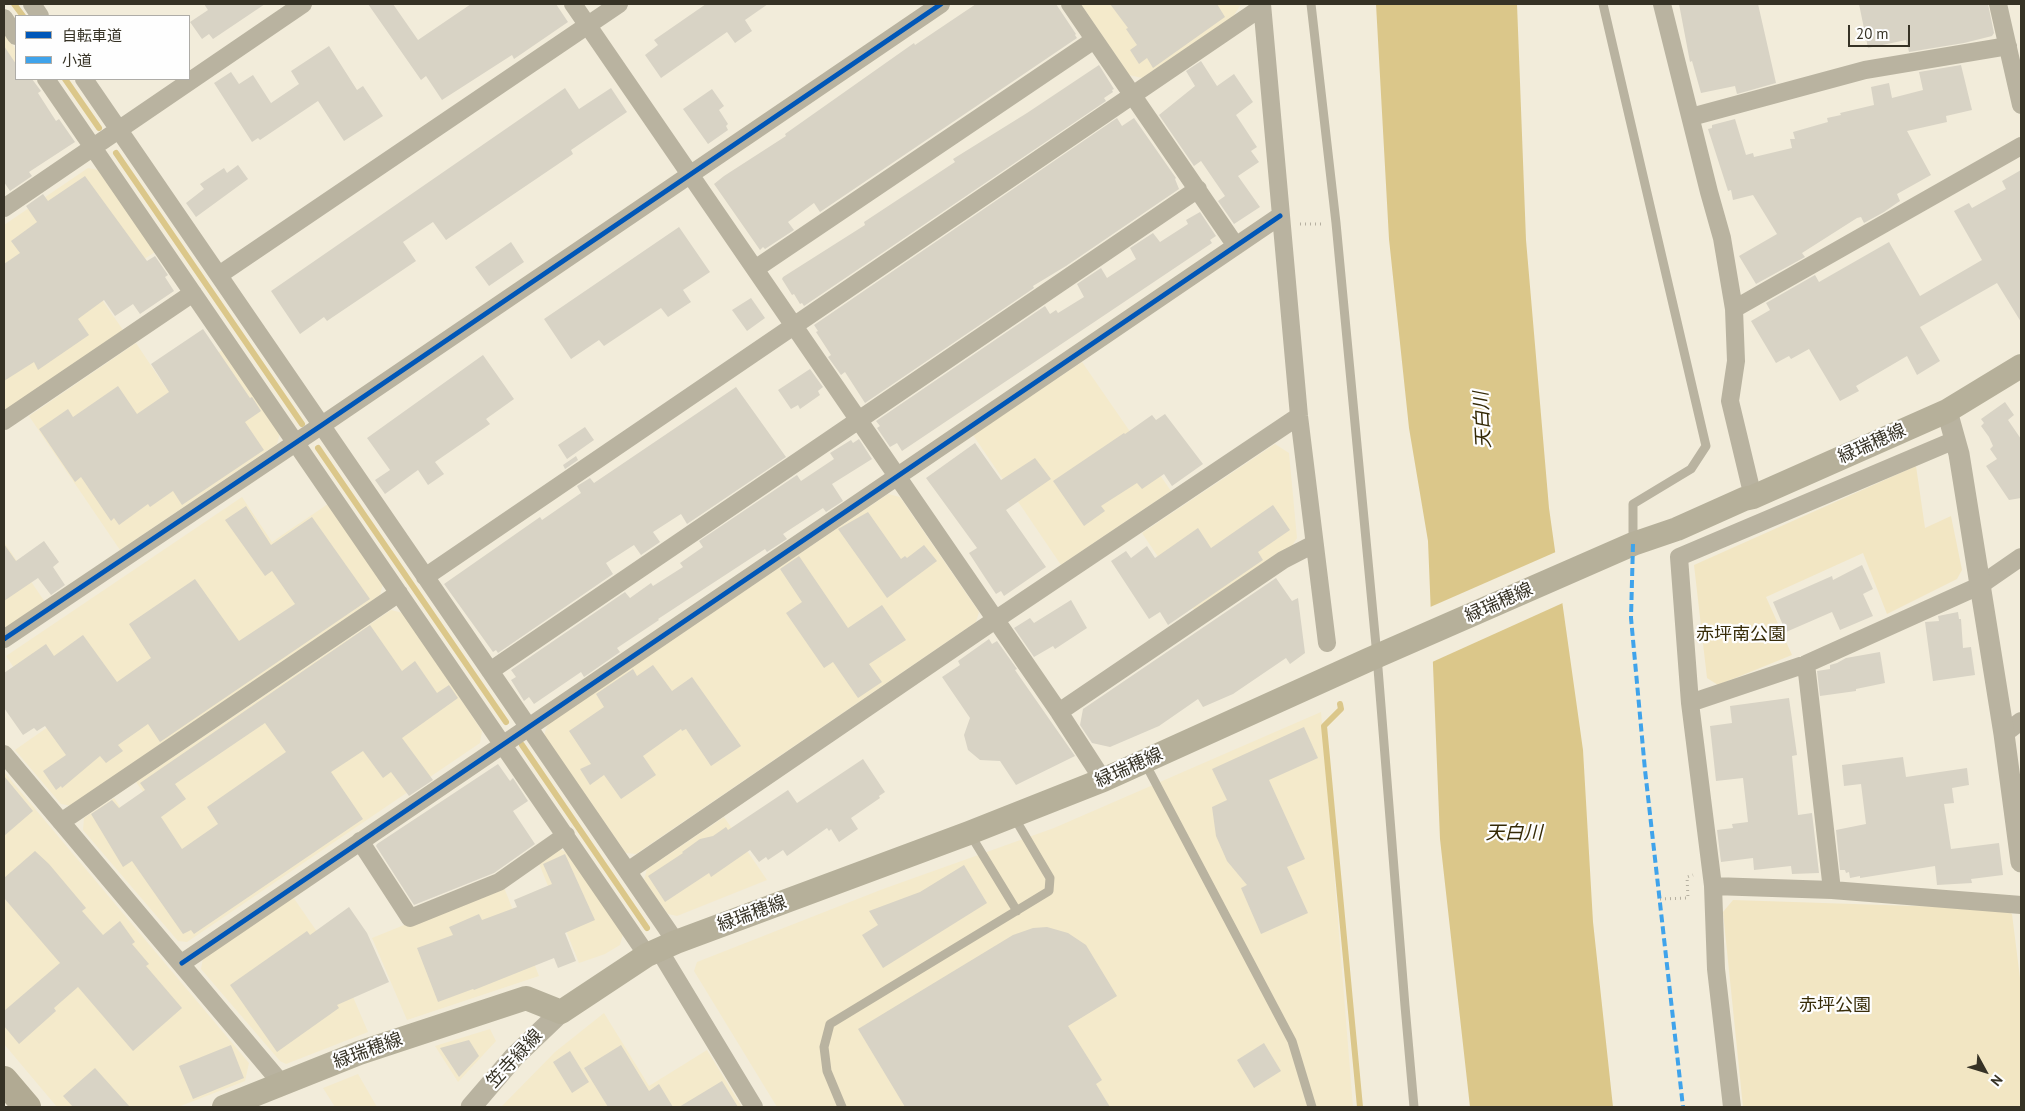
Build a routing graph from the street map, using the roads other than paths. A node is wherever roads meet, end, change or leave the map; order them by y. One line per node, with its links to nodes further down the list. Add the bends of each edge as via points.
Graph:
1 (32, 4): 12 (street)
2 (303, 4): 23 (street)
3 (573, 4): 14 (street)
4 (619, 4): 14 (street)
5 (940, 4): 26 (street)
6 (1070, 4): 16 (street)
7 (1311, 4): 55 (lane, via 1336,223)
8 (1603, 4): 47 (lane, via 1706,446 1691,469 1633,504)
9 (1662, 4): 22 (street)
10 (1998, 4): 17 (street)
11 (1262, 5): 20 (street); 29 (street)
12 (39, 15)
13 (4, 18): 15 (street)
14 (587, 25): 26 (street); 32 (street)
15 (15, 34)
16 (1094, 40): 20 (street); 31 (street)
17 (2008, 46): 21 (street); 22 (street, via 1865,70)
18 (47, 80): 25 (street)
19 (85, 80): 23 (street)
20 (1132, 95): 27 (street); 35 (street)
21 (2021, 105)
22 (1691, 117): 34 (street, via 1722,238)
23 (119, 129): 25 (street); 32 (street)
24 (2021, 146): 34 (street)
25 (93, 148): 28 (street); 33 (street)
26 (690, 173): 31 (street); 41 (street)
27 (1198, 190): 30 (street); 39 (street)
28 (4, 208)
29 (1280, 210): 30 (street); 38 (street)
30 (1236, 246): 44 (street)
31 (755, 269): 35 (street)
32 (219, 275): 41 (street)
33 (193, 293): 40 (street); 43 (street)
34 (1734, 309): 45 (street, via 1736,361 1730,401)
35 (794, 325): 39 (street); 49 (street)
36 (2021, 366): 37 (main road, 緑瑞穂線)
37 (1947, 411): 42 (street); 45 (main road, 緑瑞穂線)
38 (1299, 416): 46 (street); 52 (street)
39 (859, 420): 44 (street); 57 (street)
40 (4, 421)
41 (322, 425): 43 (street); 49 (street)
42 (1955, 440): 50 (street); 58 (street, via 1679,557)
43 (297, 442): 51 (street); 53 (street)
44 (897, 477): 52 (street); 61 (street)
45 (1752, 497): 47 (main road, 緑瑞穂線)
46 (1314, 544): 54 (street); 59 (street, via 1283,560)
47 (1628, 547): 55 (main road, 緑瑞穂線)
48 (2021, 557): 50 (street)
49 (425, 577): 57 (street)
50 (1979, 586): 56 (street); 62 (street)
51 (399, 593): 63 (street); 68 (street)
52 (996, 620): 59 (street); 73 (street)
53 (4, 639)
54 (1327, 643)
55 (1376, 657): 65 (main road, 緑瑞穂線); 89 (lane)
56 (1806, 664): 58 (street); 75 (street)
57 (490, 671): 61 (street)
58 (1690, 704): 74 (street)
59 (1059, 712): 66 (street)
60 (2021, 721): 62 (street)
61 (528, 726): 63 (street); 73 (street)
62 (2004, 734): 72 (street)
63 (502, 744): 70 (street); 71 (street)
64 (4, 754): 68 (street)
65 (1144, 761): 66 (main road, 緑瑞穂線); 88 (lane, via 1292,1041)
66 (1103, 780): 67 (main road, 緑瑞穂線)
67 (1013, 816): 69 (main road, 緑瑞穂線); 77 (lane, via 1050,878 1049,891)
68 (61, 822): 79 (street)
69 (968, 833): 77 (lane); 78 (main road, 緑瑞穂線)
70 (566, 836): 71 (street, via 500,882 410,918); 78 (street)
71 (360, 841): 79 (street)
72 (2021, 862)
73 (628, 872): 78 (street)
74 (1711, 877): 75 (street); 90 (street, via 1716,969)
75 (1832, 890): 76 (street)
76 (2021, 905)
77 (1016, 911): 87 (lane, via 830,1024 824,1047 827,1071)
78 (661, 949): 80 (main road, 緑瑞穂線); 86 (street)
79 (182, 962): 82 (street)
80 (561, 1012): 82 (main road, 緑瑞穂線, via 526,998 359,1053); 85 (street, 笠寺緑線, via 514,1057)
81 (4, 1080): 83 (main road)
82 (282, 1084): 84 (main road, 緑瑞穂線)
83 (27, 1107)
84 (224, 1107)
85 (471, 1107)
86 (754, 1107)
87 (842, 1107)
88 (1312, 1107)
89 (1414, 1107)
90 (1732, 1107)

